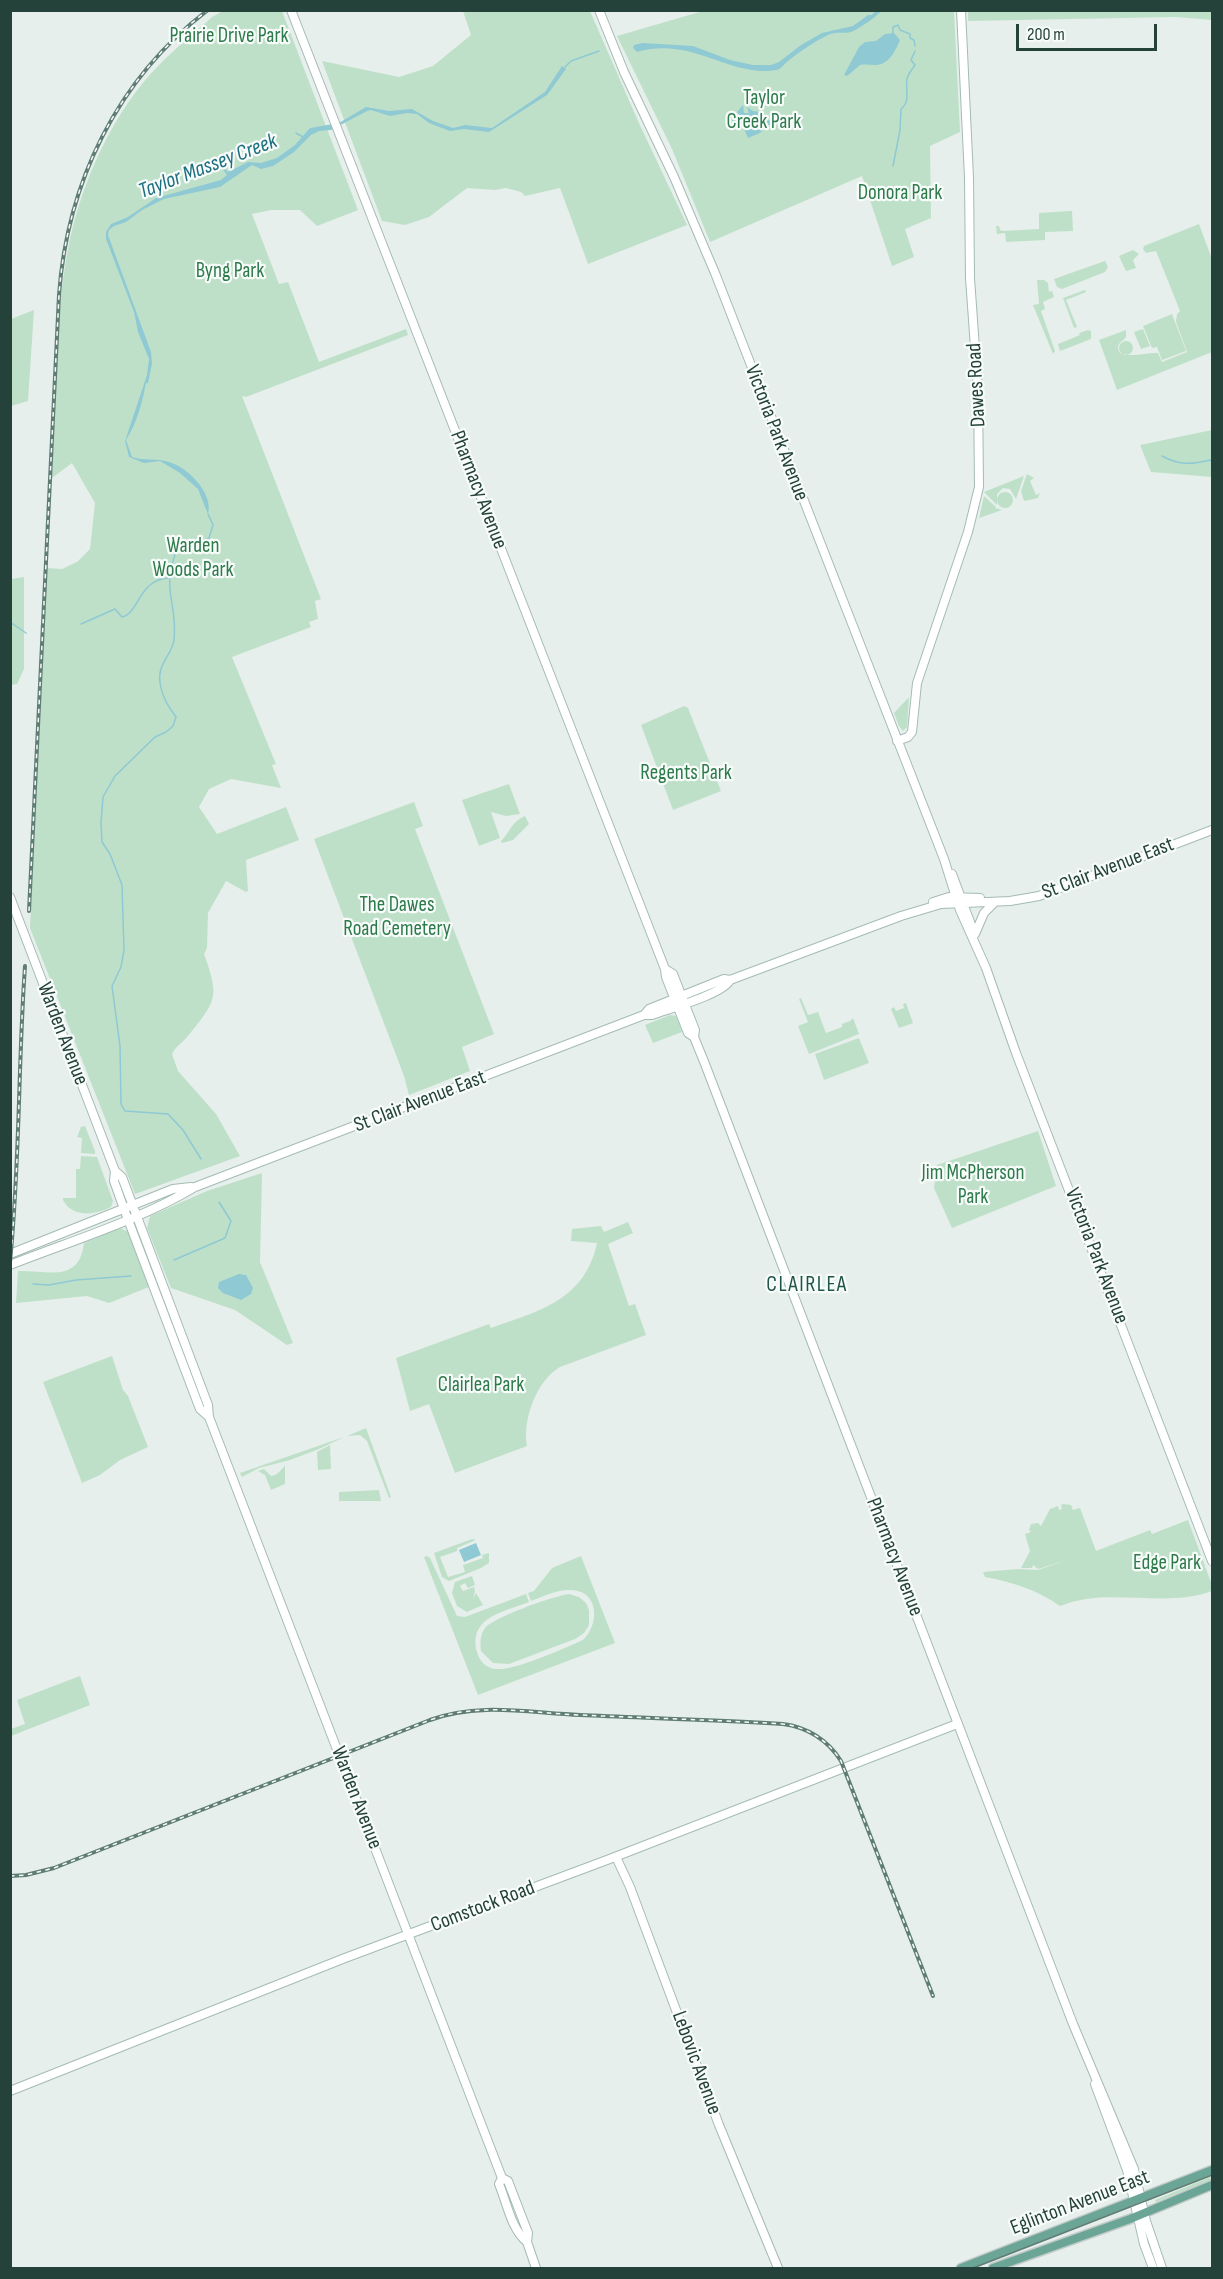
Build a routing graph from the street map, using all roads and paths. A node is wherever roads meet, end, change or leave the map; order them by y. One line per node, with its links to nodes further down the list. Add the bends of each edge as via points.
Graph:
1 (291, 10): 11 (main road, Pharmacy Avenue, via 666,977)
2 (598, 10): 4 (main road, Victoria Park Avenue, via 715,273)
3 (961, 10): 4 (main road, Dawes Road, via 979,487 968,532 917,683 912,730 908,737)
4 (897, 741): 7 (main road, Victoria Park Avenue)
5 (1212, 830): 8 (main road, St Clair Avenue East, via 1039,896)
6 (10, 897): 12 (main road, Warden Avenue)
7 (959, 900): 8 (main road, St Clair Avenue East); 9 (main road, Victoria Park Avenue); 10 (main road, Victoria Park Avenue); 11 (main road, St Clair Avenue East, via 910,913 730,980 725,987)
8 (998, 902): 9 (main road, via 984,913)
9 (975, 935): 10 (main road, Victoria Park Avenue)
10 (979, 951): 21 (main road, Victoria Park Avenue)
11 (680, 1001): 13 (main road, St Clair Avenue East, via 649,1009); 22 (main road, Pharmacy Avenue, via 695,1030 694,1037)
12 (114, 1171): 14 (main road, Warden Avenue, via 122,1177); 15 (main road, Warden Avenue)
13 (195, 1187): 14 (main road, St Clair Avenue East, via 173,1189); 16 (main road, St Clair Avenue East)
14 (132, 1205): 15 (main road, St Clair Avenue East); 16 (main road, Warden Avenue)
15 (124, 1209): 17 (main road, Warden Avenue); 18 (main road, St Clair Avenue East)
16 (136, 1215): 17 (main road, St Clair Avenue East); 20 (main road, Warden Avenue, via 208,1405)
17 (128, 1219): 19 (main road, St Clair Avenue East); 20 (main road, Warden Avenue, via 200,1409)
18 (10, 1254)
19 (10, 1265)
20 (208, 1417): 24 (main road, Warden Avenue)
21 (1212, 1561)
22 (957, 1724): 23 (main road, Comstock Road); 28 (main road, Pharmacy Avenue, via 1123,2139)
23 (615, 1857): 24 (main road, Comstock Road); 31 (main road, Lebovic Avenue)
24 (409, 1934): 25 (main road, Comstock Road); 30 (main road, Warden Avenue, via 502,2178 499,2184)
25 (10, 2091)
26 (1212, 2170): 28 (main road, Eglinton Avenue East)
27 (1212, 2185): 29 (main road, Eglinton Avenue East)
28 (1138, 2199): 29 (main road, Pharmacy Avenue); 32 (main road, Eglinton Avenue East)
29 (1141, 2214): 33 (main road, Eglinton Avenue East); 34 (main road, Pharmacy Avenue, via 1144,2244); 35 (main road, Pharmacy Avenue)
30 (536, 2268)
31 (778, 2268)
32 (961, 2268)
33 (993, 2268)
34 (1153, 2268)
35 (1162, 2268)

